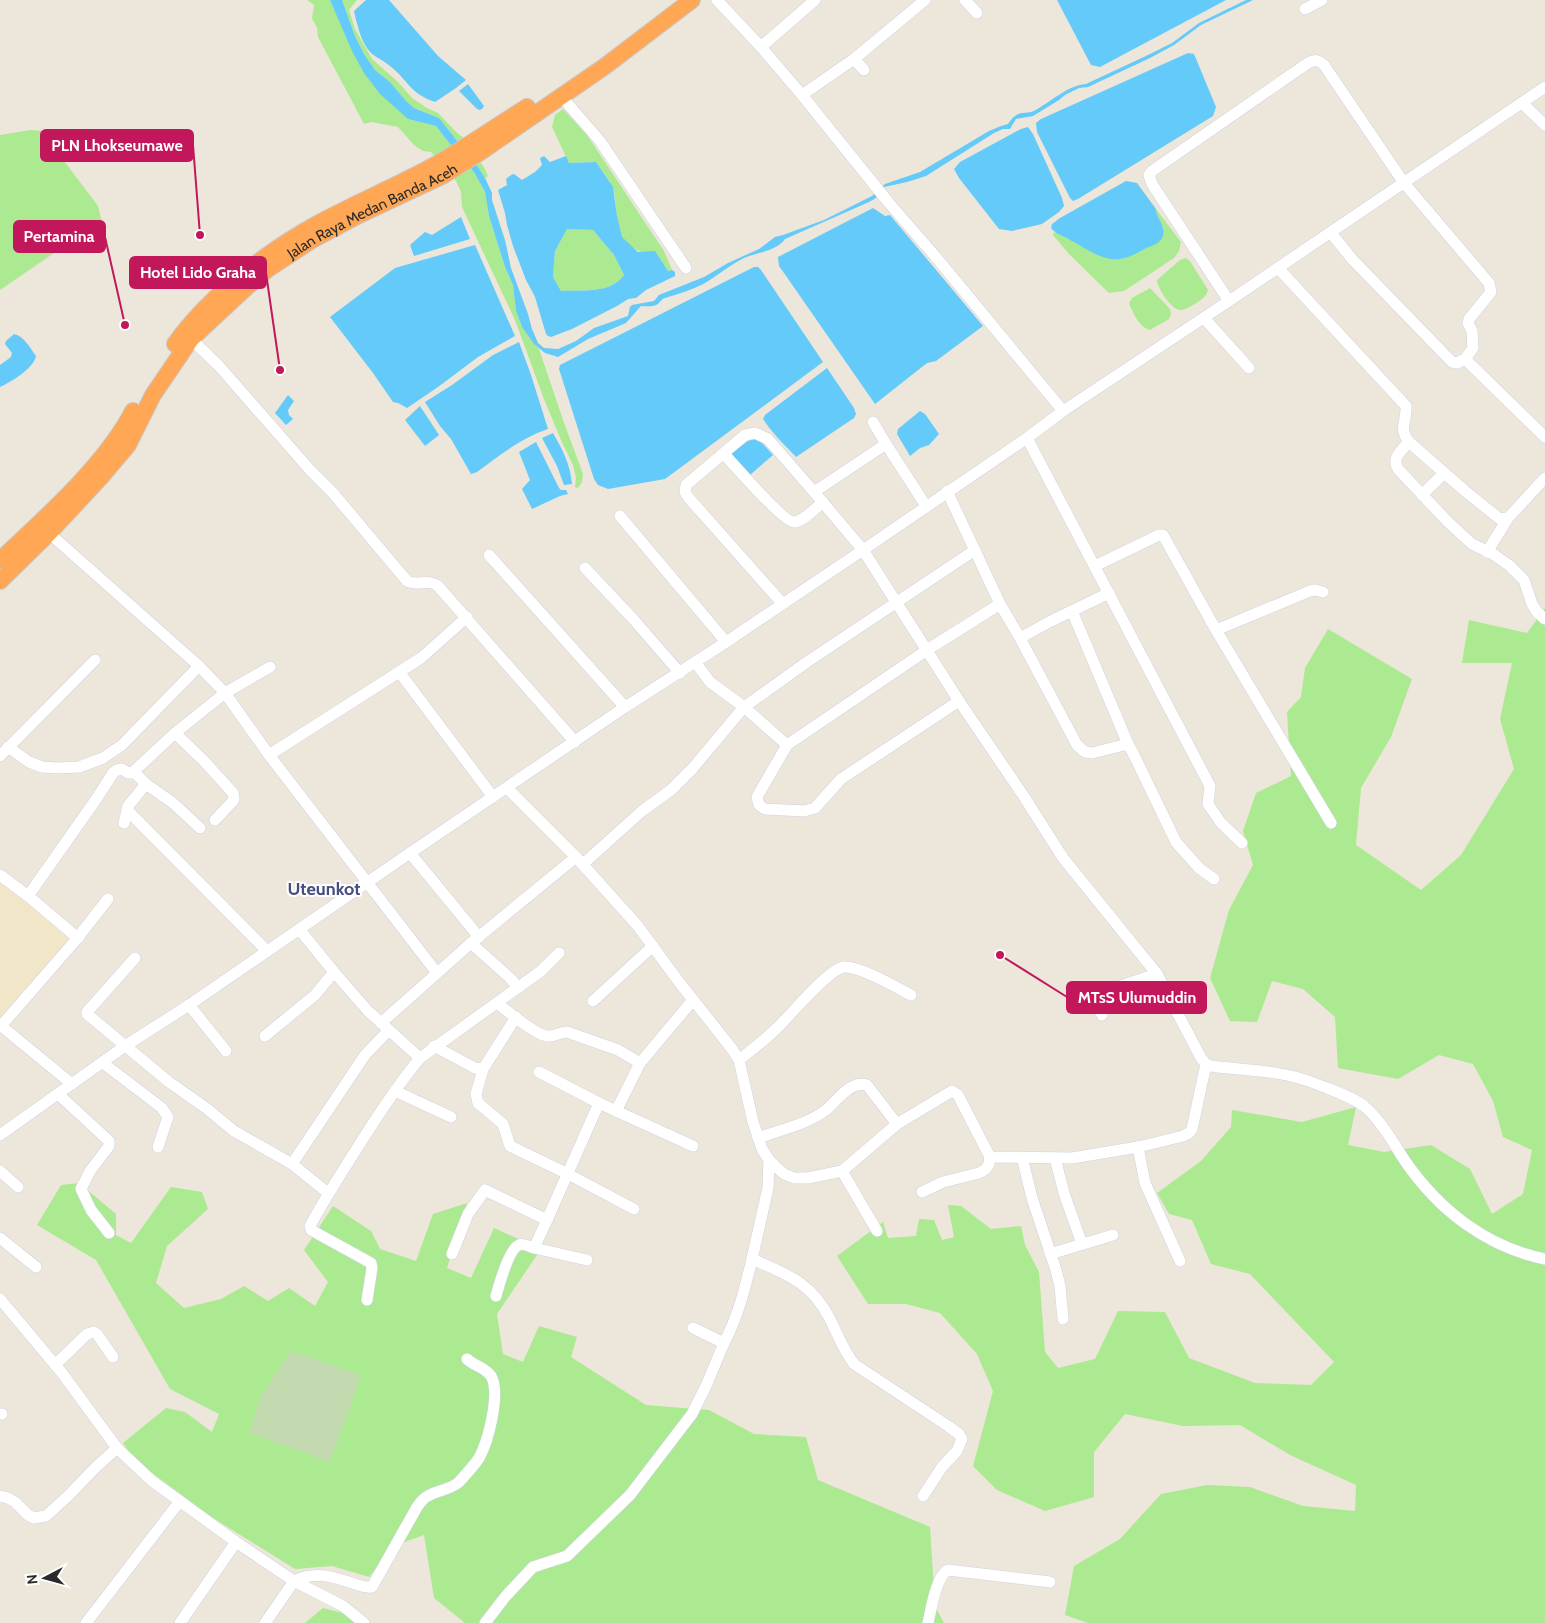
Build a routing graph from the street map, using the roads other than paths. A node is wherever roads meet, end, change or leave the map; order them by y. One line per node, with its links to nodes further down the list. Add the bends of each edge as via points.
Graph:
1 (675, 0): 18 (highway, Jalan Raya Medan Banda Aceh)
2 (692, 0): 15 (highway, Jalan Raya Medan Banda Aceh)
3 (717, 0): 10 (street)
4 (815, 0): 10 (street)
5 (924, 0): 11 (street)
6 (966, 0): 9 (street)
7 (1322, 0): 8 (street)
8 (1305, 9)
9 (978, 13)
10 (761, 47): 14 (street)
11 (854, 59): 12 (street); 14 (street)
12 (864, 70)
13 (1545, 87): 16 (street)
14 (802, 94): 29 (street, via 888,203)
15 (561, 96): 18 (highway, Jalan Raya Medan Banda Aceh); 22 (street, via 600,141)
16 (1522, 103): 17 (street); 19 (street)
17 (1545, 125)
18 (475, 148): 20 (highway, Jalan Raya Medan Banda Aceh, via 441,170)
19 (1408, 180): 21 (street); 24 (street, via 1324,65 1316,60 1308,63 1149,175); 27 (street, via 1491,288 1489,296 1469,319 1473,348)
20 (357, 210): 26 (highway, Jalan Raya Medan Banda Aceh, via 268,269); 50 (highway, Jalan Raya Medan Banda Aceh, via 318,224 272,253 220,295 186,328 146,387 127,424 107,449 79,483)
21 (1331, 233): 23 (street); 27 (street, via 1452,362)
22 (686, 268)
23 (1278, 268): 24 (street); 33 (street, via 1406,406 1402,428)
24 (1230, 301): 25 (street)
25 (1204, 318): 28 (street); 29 (street)
26 (191, 339): 45 (highway, Jalan Raya Medan Banda Aceh, via 153,395 128,445); 60 (street, via 333,493 407,581 433,582)
27 (1465, 359): 31 (street)
28 (1249, 368)
29 (1063, 411): 32 (street)
30 (873, 422): 34 (street)
31 (1545, 437)
32 (1027, 438): 38 (street); 51 (street)
33 (1409, 442): 36 (street); 40 (street, via 1396,457 1396,465)
34 (886, 444): 39 (street); 42 (street)
35 (724, 454): 39 (street, via 745,435 755,433 763,436); 41 (street, via 775,508 794,522); 56 (street, via 686,485 685,492)
36 (1444, 473): 40 (street); 44 (street, via 1500,518)
37 (1545, 478): 44 (street)
38 (947, 491): 42 (street); 47 (street)
39 (814, 492): 41 (street)
40 (1422, 495): 48 (street, via 1472,544)
41 (823, 502): 46 (street)
42 (926, 506): 46 (street)
43 (620, 516): 64 (street)
44 (1508, 518): 48 (street)
45 (49, 533): 53 (highway, Jalan Raya Medan Banda Aceh); 68 (street)
46 (863, 550): 56 (street); 57 (street)
47 (975, 550): 57 (street); 58 (street)
48 (1487, 552): 61 (street, via 1510,566 1524,580 1532,604)
49 (489, 555): 74 (street)
50 (0, 560)
51 (1095, 566): 55 (street); 62 (street, via 1163,535)
52 (585, 568): 71 (street)
53 (0, 581)
54 (1323, 592): 62 (street, via 1310,591)
55 (1109, 593): 59 (street); 91 (street, via 1210,786 1208,804 1221,823)
56 (782, 603): 64 (street)
57 (897, 603): 65 (street); 75 (street)
58 (1000, 604): 63 (street); 65 (street)
59 (1072, 612): 63 (street); 78 (street)
60 (467, 617): 70 (street); 77 (street)
61 (1545, 619)
62 (1216, 630): 89 (street)
63 (1020, 638): 78 (street, via 1077,745 1084,752)
64 (726, 642): 67 (street)
65 (927, 650): 73 (street); 79 (street)
66 (95, 660): 80 (street)
67 (695, 662): 71 (street); 75 (street, via 710,682)
68 (199, 666): 72 (street); 80 (street, via 122,745 103,758 79,766 56,768 42,767)
69 (270, 667): 72 (street)
70 (400, 672): 81 (street); 85 (street)
71 (680, 673): 74 (street)
72 (225, 693): 76 (street); 81 (street)
73 (959, 701): 79 (street, via 841,779 819,805 808,811 759,805 758,797); 108 (street, via 1063,858)
74 (625, 707): 77 (street)
75 (744, 707): 79 (street); 93 (street, via 671,790)
76 (175, 733): 82 (street); 87 (street, via 233,793 234,799)
77 (575, 742): 84 (street)
78 (1128, 744): 95 (street, via 1176,842 1199,868)
79 (787, 745)
80 (4, 751)
81 (269, 755): 96 (street)
82 (134, 772): 83 (street); 97 (street, via 122,769 115,772)
83 (146, 784): 86 (street); 90 (street)
84 (507, 788): 85 (street); 93 (street)
85 (493, 797): 92 (street)
86 (127, 810): 88 (street); 103 (street)
87 (215, 820)
88 (124, 823)
89 (1331, 823)
90 (200, 828)
91 (1242, 843)
92 (410, 853): 96 (street); 101 (street)
93 (579, 860): 101 (street); 102 (street)
94 (0, 875): 97 (street)
95 (1214, 879)
96 (368, 882): 99 (street); 107 (street)
97 (28, 896): 100 (street)
98 (108, 899): 100 (street)
99 (299, 929): 103 (street); 106 (street)
100 (79, 936): 117 (street)
101 (475, 940): 107 (street); 109 (street)
102 (653, 946): 111 (street); 112 (street)
103 (267, 951): 114 (street)
104 (559, 953): 109 (street)
105 (135, 958): 120 (street, via 87,1012)
106 (334, 972): 118 (street); 119 (street, via 315,995)
107 (437, 973): 118 (street)
108 (1157, 974): 115 (street, via 1093,995); 127 (street)
109 (518, 988): 113 (street)
110 (911, 995): 124 (street, via 861,970 838,969)
111 (693, 1000): 124 (street); 126 (street)
112 (593, 1001)
113 (496, 1003): 116 (street); 121 (street)
114 (189, 1005): 120 (street); 122 (street)
115 (1102, 1014)
116 (516, 1017): 126 (street, via 540,1034 550,1036 567,1032 618,1050); 128 (street)
117 (0, 1025): 130 (street)
118 (385, 1026): 123 (street); 146 (street)
119 (265, 1036)
120 (125, 1046): 125 (street); 146 (street, via 234,1130)
121 (434, 1046): 123 (street); 128 (street, via 475,1068)
122 (226, 1051)
123 (420, 1058): 131 (street)
124 (739, 1060): 138 (street)
125 (103, 1063): 130 (street); 141 (street, via 167,1114 168,1121)
126 (640, 1063): 134 (street)
127 (1206, 1064): 140 (street, via 1189,1133); 163 (street, via 1301,1078 1345,1095 1365,1107 1406,1162 1454,1215 1498,1244)
128 (484, 1069): 149 (street, via 476,1094 478,1103 503,1124 510,1146)
129 (539, 1072): 133 (street)
130 (72, 1084): 132 (street)
131 (395, 1090): 135 (street); 152 (street)
132 (58, 1094): 137 (street); 156 (street, via 109,1141 109,1146 81,1189 91,1210)
133 (599, 1103): 134 (street); 149 (street)
134 (616, 1111): 139 (street)
135 (451, 1117)
136 (897, 1124): 138 (street, via 867,1085 859,1084 819,1114); 142 (street, via 952,1091 958,1095); 148 (street)
137 (0, 1135)
138 (758, 1138): 145 (street)
139 (693, 1146)
140 (1138, 1146): 144 (street, via 1072,1158); 166 (street, via 1145,1183)
141 (158, 1148)
142 (990, 1157): 143 (street); 151 (street, via 990,1164 979,1173 943,1182)
143 (1022, 1157): 144 (street); 162 (street)
144 (1054, 1158): 159 (street)
145 (769, 1160): 148 (street, via 784,1174 794,1178); 165 (street, via 768,1188)
146 (292, 1164): 152 (street)
147 (0, 1171): 150 (street)
148 (842, 1171): 155 (street)
149 (568, 1174): 153 (street); 154 (street)
150 (18, 1187)
151 (922, 1192)
152 (328, 1194): 170 (street, via 310,1229 371,1263)
153 (634, 1209)
154 (547, 1220): 160 (street); 161 (street, via 485,1190 468,1214)
155 (877, 1231)
156 (109, 1233)
157 (1113, 1235): 159 (street)
158 (0, 1238): 167 (street)
159 (1082, 1244): 162 (street)
160 (534, 1248): 164 (street); 168 (street, via 517,1246)
161 (452, 1254)
162 (1050, 1254): 171 (street, via 1060,1286)
163 (1545, 1259)
164 (587, 1260)
165 (752, 1260): 173 (street, via 733,1326); 179 (street, via 798,1280 824,1308 854,1364 959,1434 962,1439 957,1451)
166 (1180, 1261)
167 (36, 1267)
168 (496, 1296)
169 (0, 1299): 176 (street)
170 (366, 1300)
171 (1063, 1319)
172 (693, 1328): 173 (street)
173 (724, 1343): 188 (street, via 692,1414 630,1495 567,1556 533,1567)
174 (113, 1357): 176 (street, via 97,1334 91,1332)
175 (467, 1358): 182 (street, via 485,1369 492,1378 495,1391 490,1430 479,1458 459,1482 426,1497 417,1507 372,1586 368,1588 322,1575)
176 (55, 1365): 177 (street)
177 (117, 1448): 178 (street, via 46,1516 34,1518 15,1502); 180 (street, via 152,1481)
178 (0, 1496)
179 (923, 1496)
180 (180, 1501): 181 (street); 184 (street)
181 (236, 1542): 182 (street); 185 (street)
182 (294, 1581): 186 (street); 187 (street, via 342,1606)
183 (1050, 1582): 189 (street, via 948,1570 939,1580)
184 (86, 1623)
185 (180, 1623)
186 (265, 1623)
187 (364, 1623)
188 (485, 1623)
189 (928, 1623)

